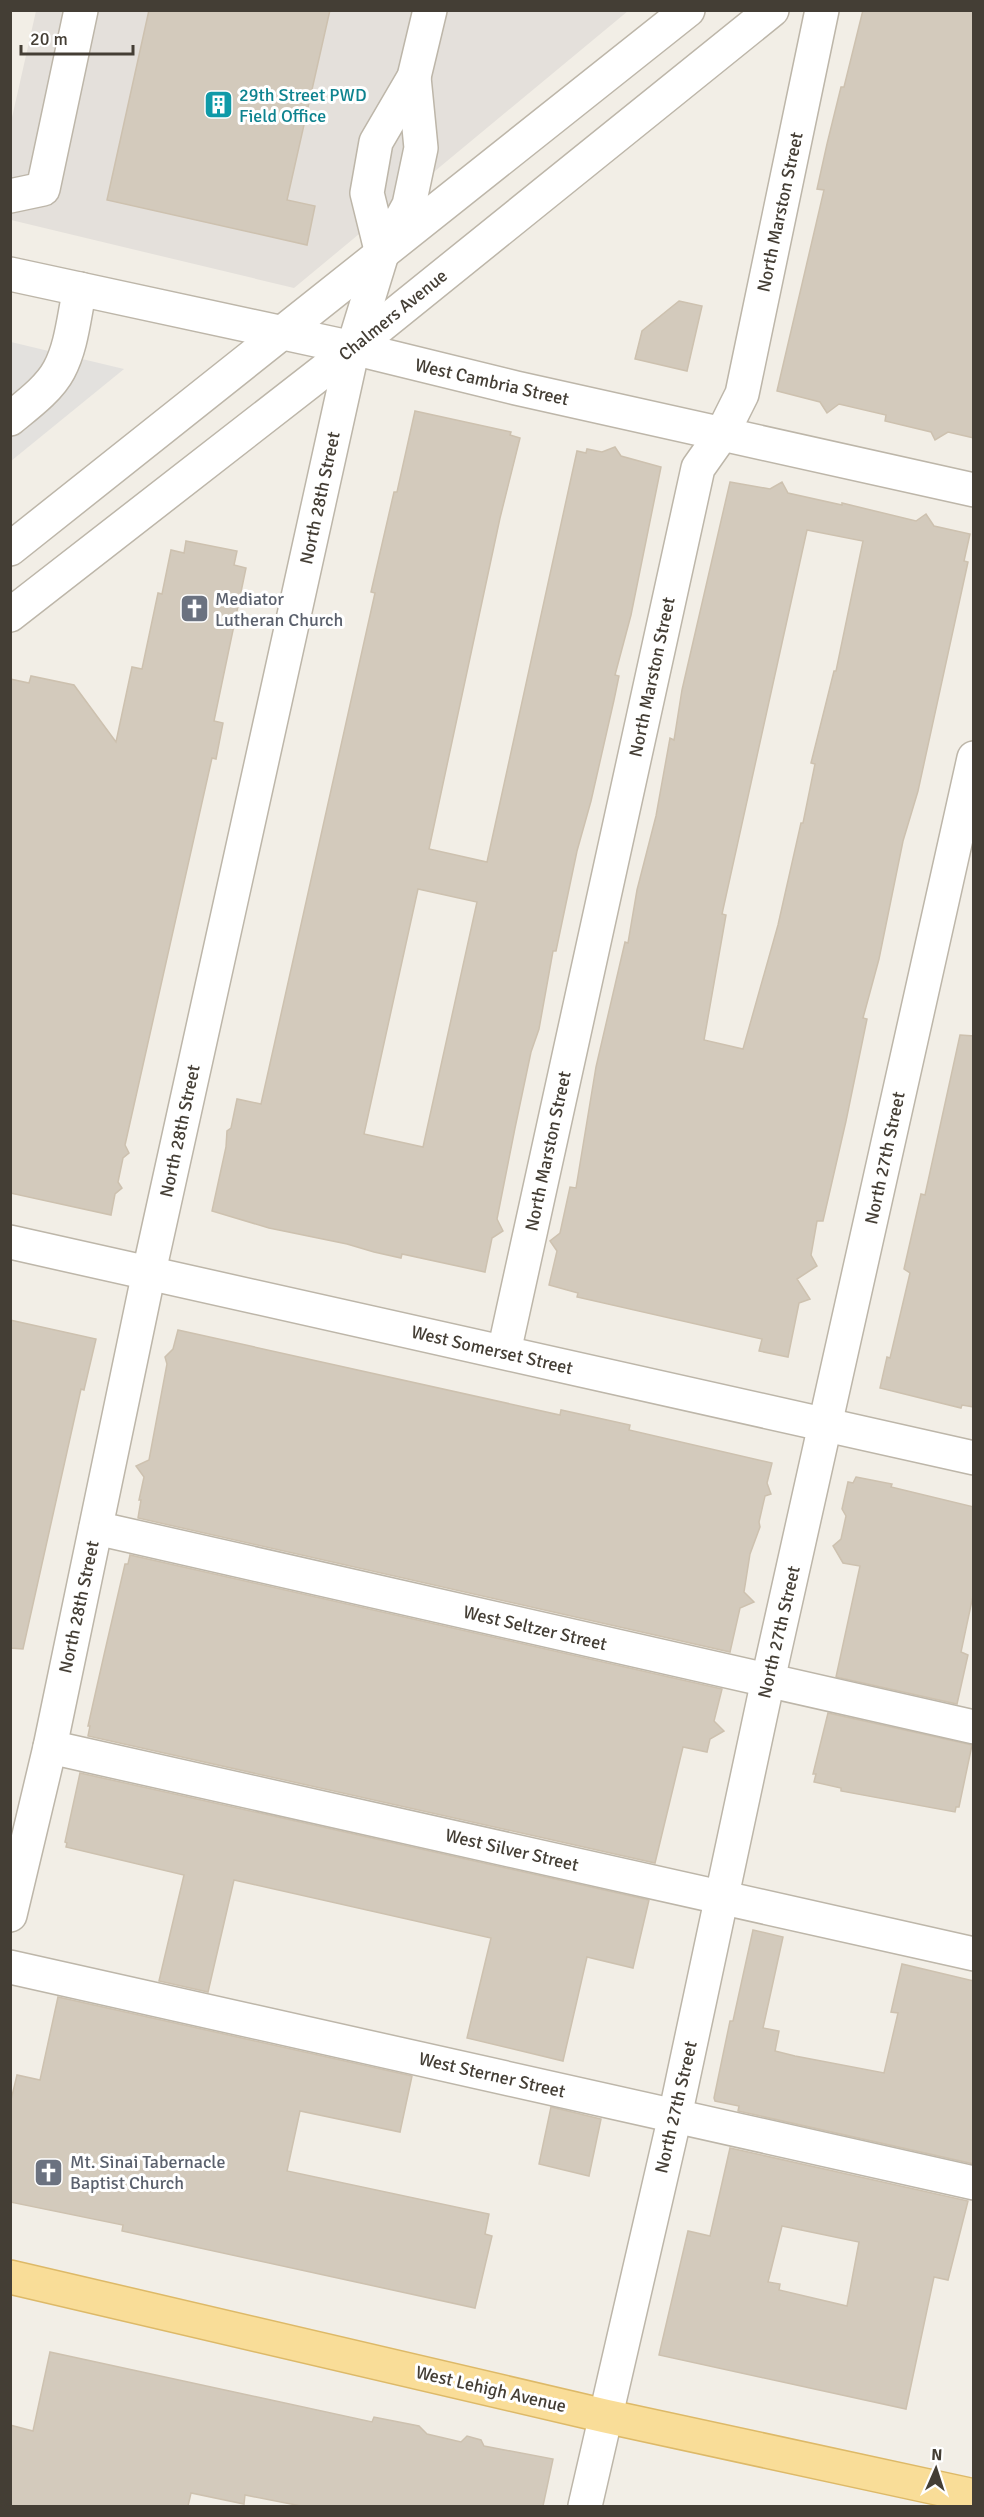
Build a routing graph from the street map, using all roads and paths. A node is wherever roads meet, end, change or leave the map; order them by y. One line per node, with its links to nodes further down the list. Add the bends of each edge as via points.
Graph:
1 (81, 10): 7 (street, via 43,189)
2 (430, 10): 6 (street)
3 (688, 10): 8 (street)
4 (772, 10): 12 (street, Chalmers Avenue)
5 (822, 10): 14 (street, North Marston Street, via 742,394)
6 (414, 77): 8 (street, via 421,148 409,205); 8 (street, via 376,142 367,193)
7 (10, 196)
8 (382, 254): 11 (street); 12 (street, North 28th Street)
9 (10, 274): 10 (street, West Cambria Street)
10 (80, 289): 11 (street, West Cambria Street); 13 (street, via 59,372)
11 (283, 332): 12 (street, West Cambria Street); 16 (street)
12 (353, 348): 14 (street, West Cambria Street); 17 (street, Chalmers Avenue); 20 (street, North 28th Street)
13 (10, 419)
14 (722, 434): 15 (street, West Cambria Street); 21 (street, North Marston Street, via 698,468)
15 (974, 490)
16 (10, 549)
17 (10, 615)
18 (974, 758): 22 (street, North 27th Street)
19 (10, 1242): 20 (street, West Somerset Street)
20 (149, 1272): 21 (street, West Somerset Street); 24 (street, North 28th Street)
21 (504, 1352): 22 (street, West Somerset Street)
22 (826, 1424): 23 (street, West Somerset Street); 25 (street, North 27th Street)
23 (974, 1458)
24 (96, 1528): 25 (street, West Seltzer Street); 27 (street, North 28th Street)
25 (768, 1680): 26 (street, West Seltzer Street); 28 (street, North 27th Street)
26 (974, 1727)
27 (50, 1747): 28 (street, West Silver Street); 29 (street, North 28th Street)
28 (722, 1897): 30 (street, West Silver Street); 32 (street, North 27th Street)
29 (10, 1915)
30 (974, 1954)
31 (10, 1967): 32 (street, West Sterner Street)
32 (675, 2116): 33 (street, West Sterner Street); 35 (street, North 27th Street)
33 (974, 2183)
34 (10, 2277): 35 (main road, West Lehigh Avenue)
35 (605, 2416): 36 (main road, West Lehigh Avenue); 37 (street, North 27th Street)
36 (974, 2496)
37 (585, 2506)

